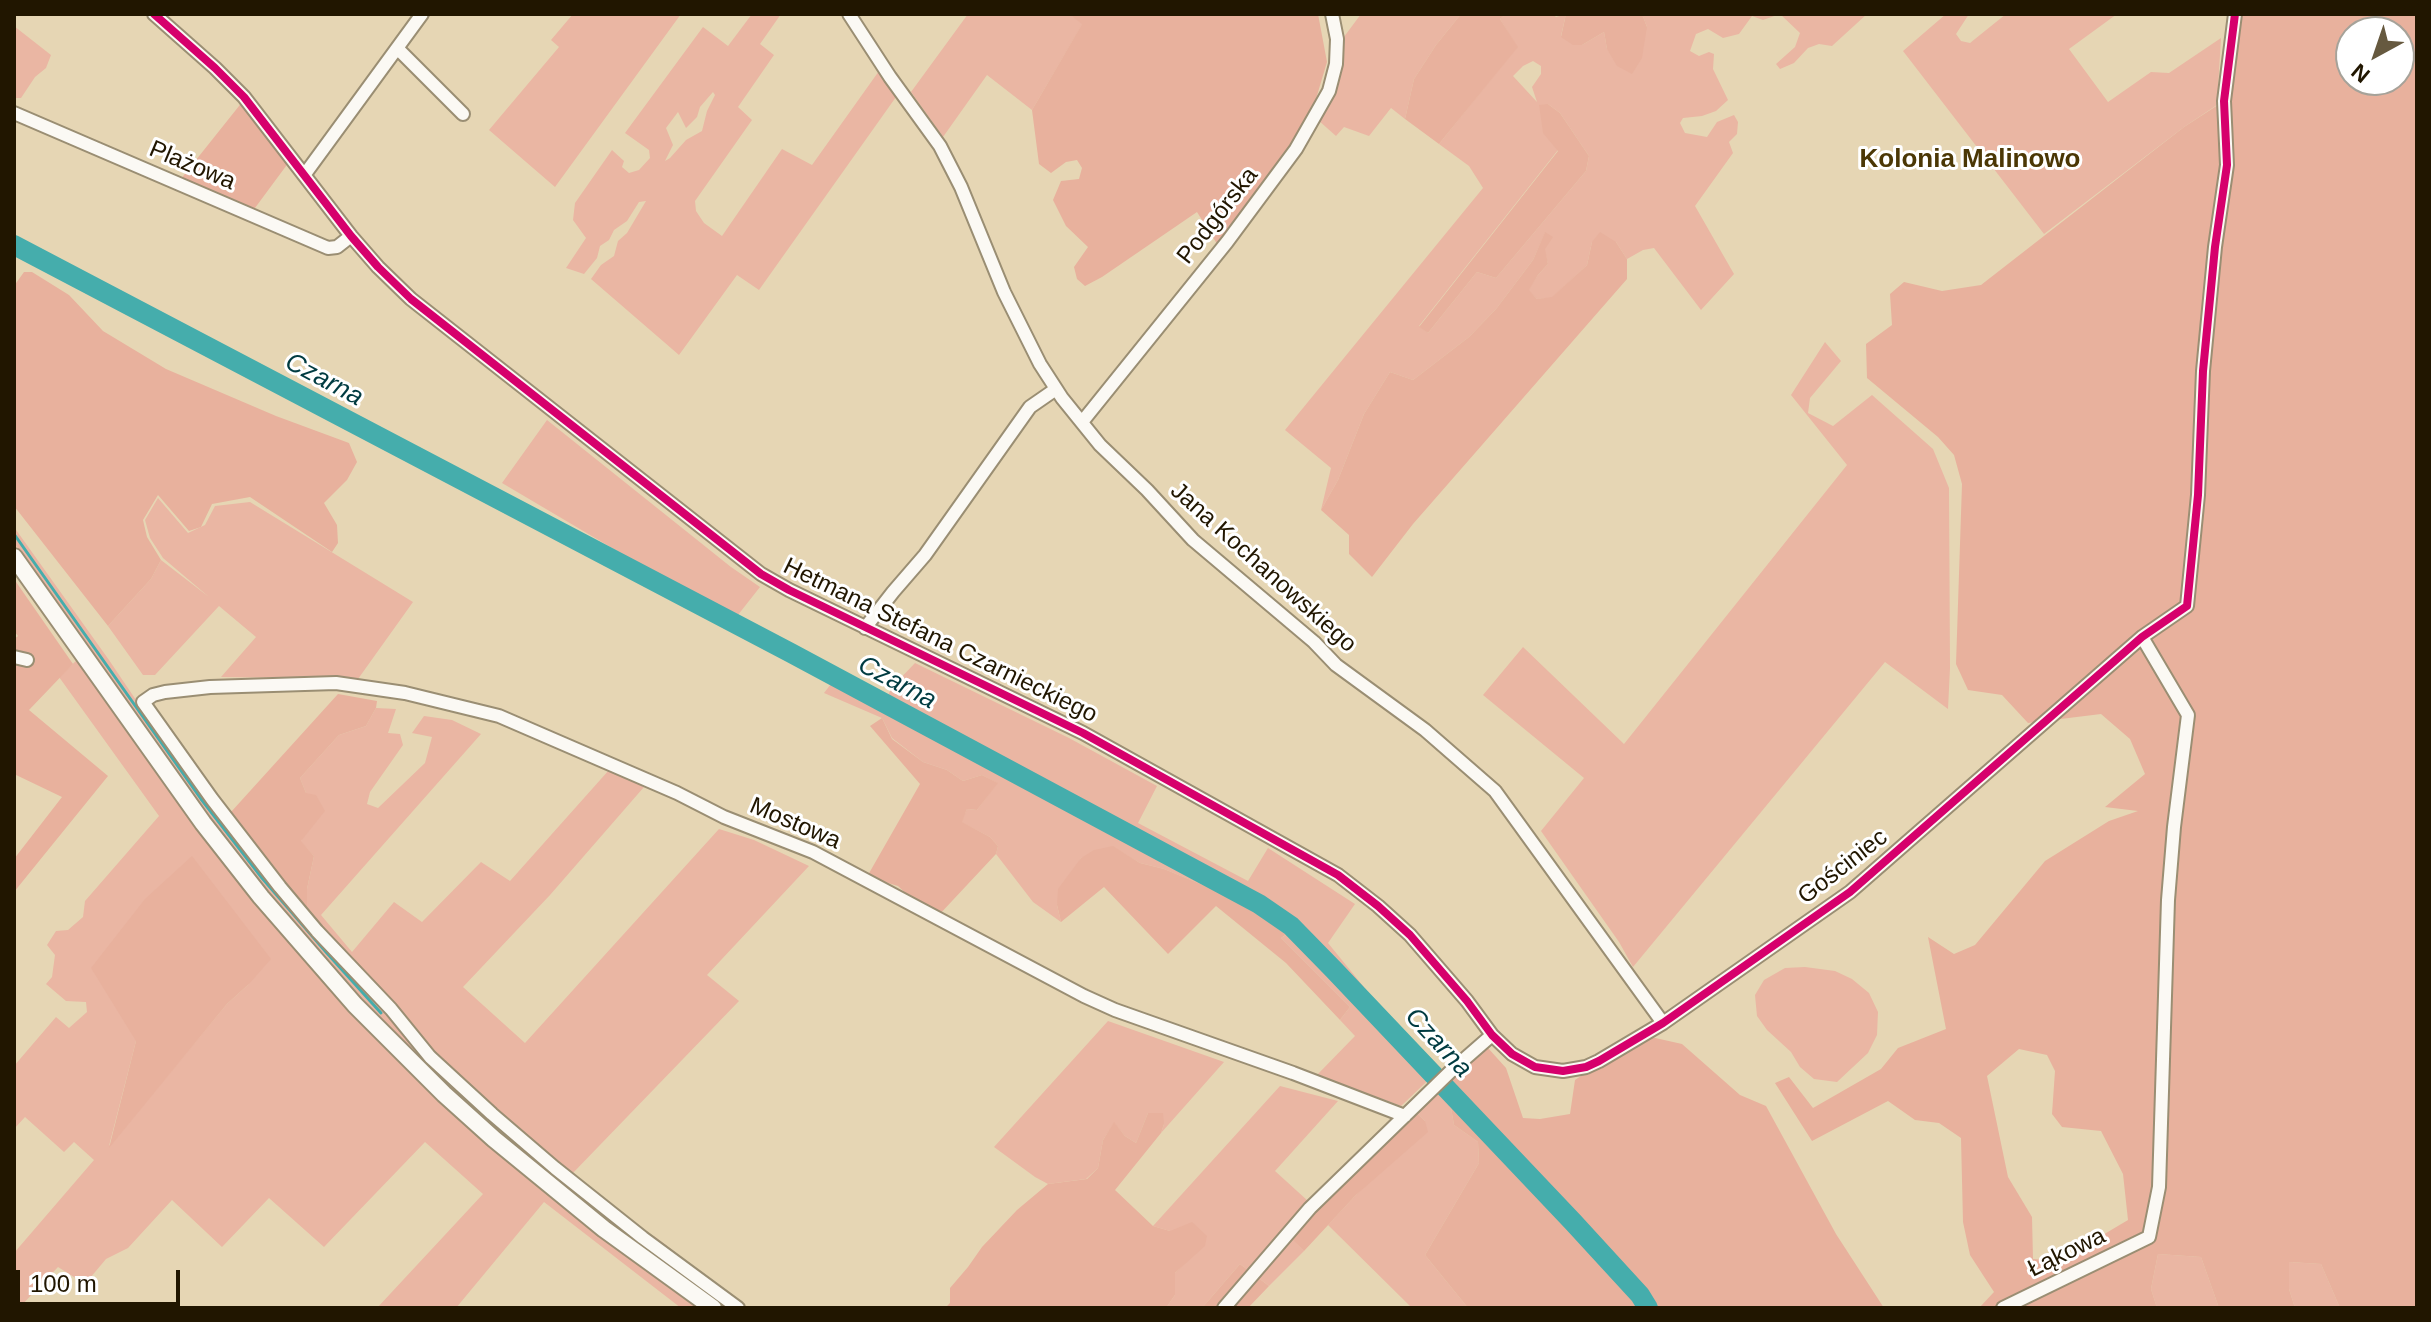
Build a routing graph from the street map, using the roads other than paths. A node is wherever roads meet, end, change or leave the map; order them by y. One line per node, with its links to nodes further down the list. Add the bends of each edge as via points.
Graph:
1 (154, 14): 9 (street, Hetmana Stefana Czarnieckiego, via 244,97)
2 (422, 14): 6 (street)
3 (849, 14): 11 (street, Jana Kochanowskiego, via 940,146 1004,292)
4 (1332, 14): 12 (street, Podgórska, via 1337,39 1329,91 1296,149)
5 (2235, 14): 15 (street, Gościniec, via 2224,101 2227,165 2203,371 2187,606)
6 (398, 49): 8 (street); 9 (street)
7 (14, 113): 10 (street, Plażowa, via 328,248)
8 (463, 114)
9 (305, 174): 10 (street, Hetmana Stefana Czarnieckiego)
10 (351, 236): 14 (street, Hetmana Stefana Czarnieckiego, via 411,299 761,574)
11 (1056, 389): 12 (street, Jana Kochanowskiego); 14 (street, via 1030,407 925,555)
12 (1082, 422): 16 (street, Jana Kochanowskiego, via 1193,540 1336,665 1425,730 1495,791)
13 (14, 557): 19 (main road, via 203,823 355,1005 494,1139 604,1229)
14 (865, 628): 17 (street, Hetmana Stefana Czarnieckiego, via 1083,733 1338,875 1410,935)
15 (2142, 637): 16 (street, Gościniec, via 1850,892); 22 (street, Łąkowa, via 2188,715 2168,900 2159,1187 2149,1237)
16 (1663, 1023): 17 (street, Gościniec, via 1599,1061 1563,1071 1524,1062)
17 (1492, 1035): 18 (street)
18 (1405, 1116): 20 (street, Mostowa, via 1115,1010 813,852 499,716 336,683 210,687 165,692 143,702 280,887 430,1057 555,1168); 21 (street, via 1310,1208)
19 (713, 1308)
20 (738, 1308)
21 (1224, 1308)
22 (2003, 1308)

